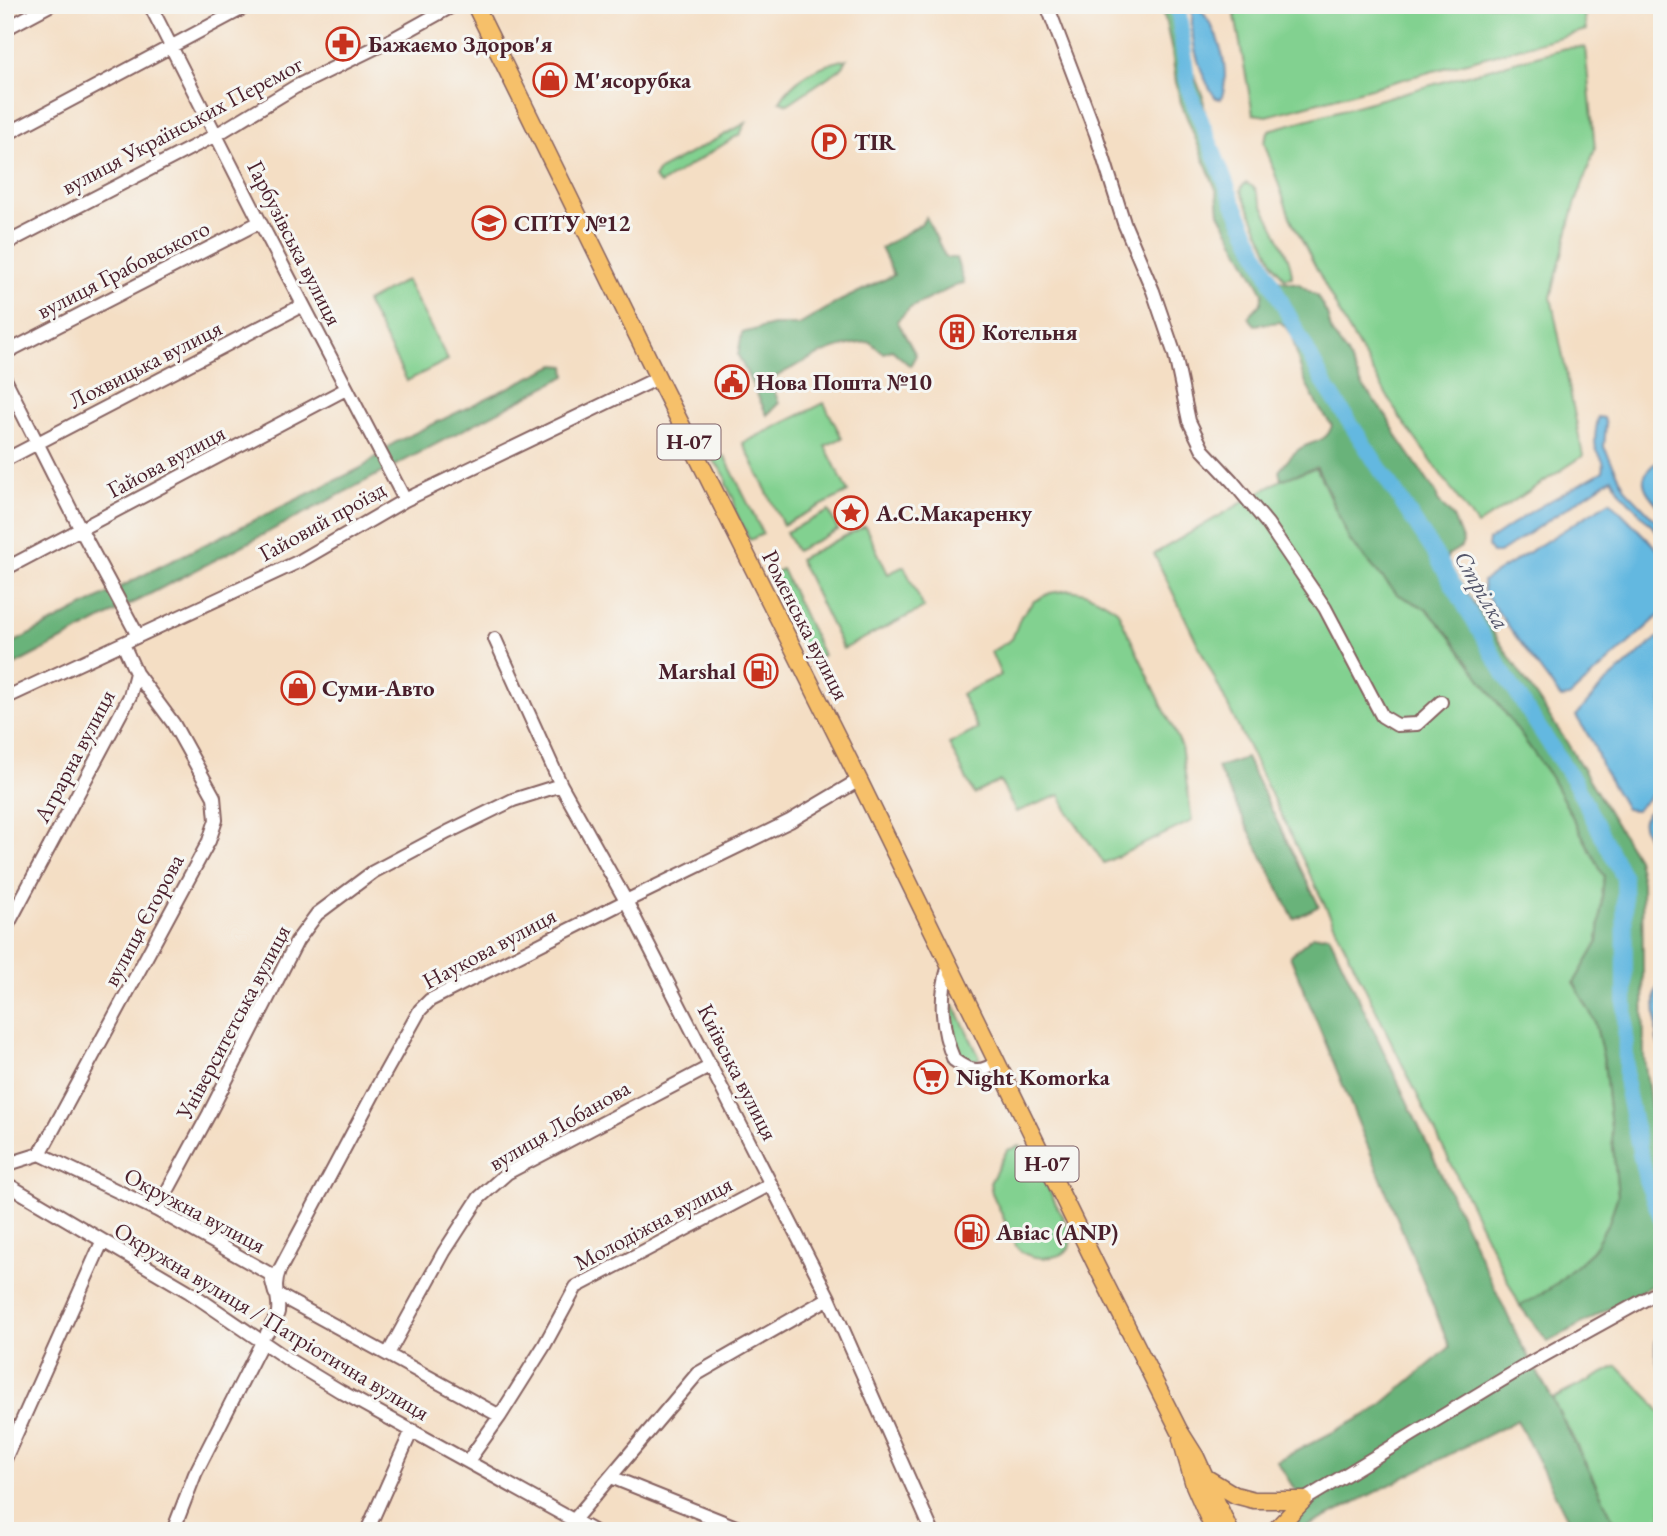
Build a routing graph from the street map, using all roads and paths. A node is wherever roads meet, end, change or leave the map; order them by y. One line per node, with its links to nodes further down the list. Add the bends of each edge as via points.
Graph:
1 (50, 5): 7 (street)
2 (150, 5): 8 (street, Гарбузівська вулиця)
3 (454, 5): 10 (street, вулиця Українських Перемог, via 295,87)
4 (475, 5): 15 (main road, Роменська вулиця / Н-07)
5 (1047, 5): 28 (street, via 1171,342 1189,421 1203,450 1266,523 1325,608 1382,716 1397,725 1417,724)
6 (244, 6): 8 (street)
7 (5, 29)
8 (172, 47): 9 (street); 10 (street, Гарбузівська вулиця)
9 (5, 135)
10 (216, 135): 11 (street, Гарбузівська вулиця); 12 (street, вулиця Українських Перемог)
11 (260, 222): 13 (street, Гарбузівська вулиця); 14 (street, вулиця Грабовського)
12 (5, 244)
13 (303, 305): 17 (street, Гарбузівська вулиця); 18 (street, Лохвицька вулиця)
14 (5, 353)
15 (658, 378): 20 (street, Гайовий проїзд); 29 (main road, Роменська вулиця / Н-07)
16 (5, 379): 18 (street)
17 (346, 389): 20 (street, Гарбузівська вулиця); 21 (street, Гайова вулиця)
18 (37, 443): 19 (street, Лохвицька вулиця); 21 (street)
19 (5, 460)
20 (405, 500): 23 (street, Гайовий проїзд, via 300,561)
21 (81, 530): 22 (street, Гайова вулиця); 23 (street)
22 (5, 569)
23 (138, 636): 25 (street, Гайовий проїзд)
24 (495, 639): 30 (street, Київська вулиця)
25 (123, 644): 26 (street, вулиця Єгорова); 27 (street, Гайовий проїзд)
26 (136, 673): 32 (street, Аграрна вулиця, via 130,696); 36 (street, вулиця Єгорова, via 173,723 214,797 216,820 209,841)
27 (5, 698)
28 (1441, 702)
29 (859, 780): 31 (street, Наукова вулиця, via 790,821); 33 (main road, Роменська вулиця / Н-07)
30 (561, 785): 31 (street, Київська вулиця); 40 (street, Університетська вулиця, via 513,800 373,872 317,914 297,941)
31 (626, 901): 35 (street, Київська вулиця); 43 (street, Наукова вулиця, via 443,992 420,1010 279,1272)
32 (5, 930)
33 (949, 965): 34 (main road, Роменська вулиця / Н-07); 34 (street, via 943,1014 954,1060 973,1071 985,1071)
34 (997, 1062): 49 (main road, Роменська вулиця / Н-07)
35 (711, 1066): 39 (street, Київська вулиця); 46 (street, вулиця Лобанова, via 498,1181 479,1198 444,1252)
36 (40, 1154): 37 (street); 40 (street, Окружна вулиця)
37 (5, 1166)
38 (5, 1183): 41 (street, Окружна вулиця / Патріотична вулиця)
39 (771, 1184): 44 (street, Київська вулиця); 47 (street, Молодіжна вулиця, via 576,1287)
40 (157, 1210): 43 (street, Окружна вулиця, via 270,1274)
41 (102, 1242): 45 (street, Окружна вулиця / Патріотична вулиця); 50 (street)
42 (1662, 1290): 54 (street, via 1530,1363)
43 (275, 1293): 45 (street, Наукова вулиця, via 278,1312); 46 (street, Окружна вулиця)
44 (829, 1298): 52 (street, via 697,1374); 60 (street, Київська вулиця)
45 (265, 1337): 48 (street, Окружна вулиця / Патріотична вулиця, via 340,1391); 56 (street, Наукова вулиця, via 195,1474)
46 (388, 1354): 47 (street, Окружна вулиця)
47 (500, 1416): 51 (street, Молодіжна вулиця)
48 (412, 1430): 51 (street, Окружна вулиця / Патріотична вулиця); 57 (street)
49 (1179, 1430): 53 (main road, Н-07); 61 (main road, Н-07, via 1194,1485)
50 (5, 1459)
51 (468, 1461): 55 (street, Окружна вулиця / Патріотична вулиця)
52 (611, 1476): 55 (street); 59 (street)
53 (1205, 1477): 54 (main road, via 1254,1500); 62 (main road, Н-07)
54 (1304, 1500): 63 (main road)
55 (572, 1525): 58 (street, Окружна вулиця / Патріотична вулиця)
56 (173, 1531)
57 (367, 1531)
58 (593, 1531)
59 (746, 1531)
60 (932, 1531)
61 (1214, 1531)
62 (1230, 1531)
63 (1274, 1531)

